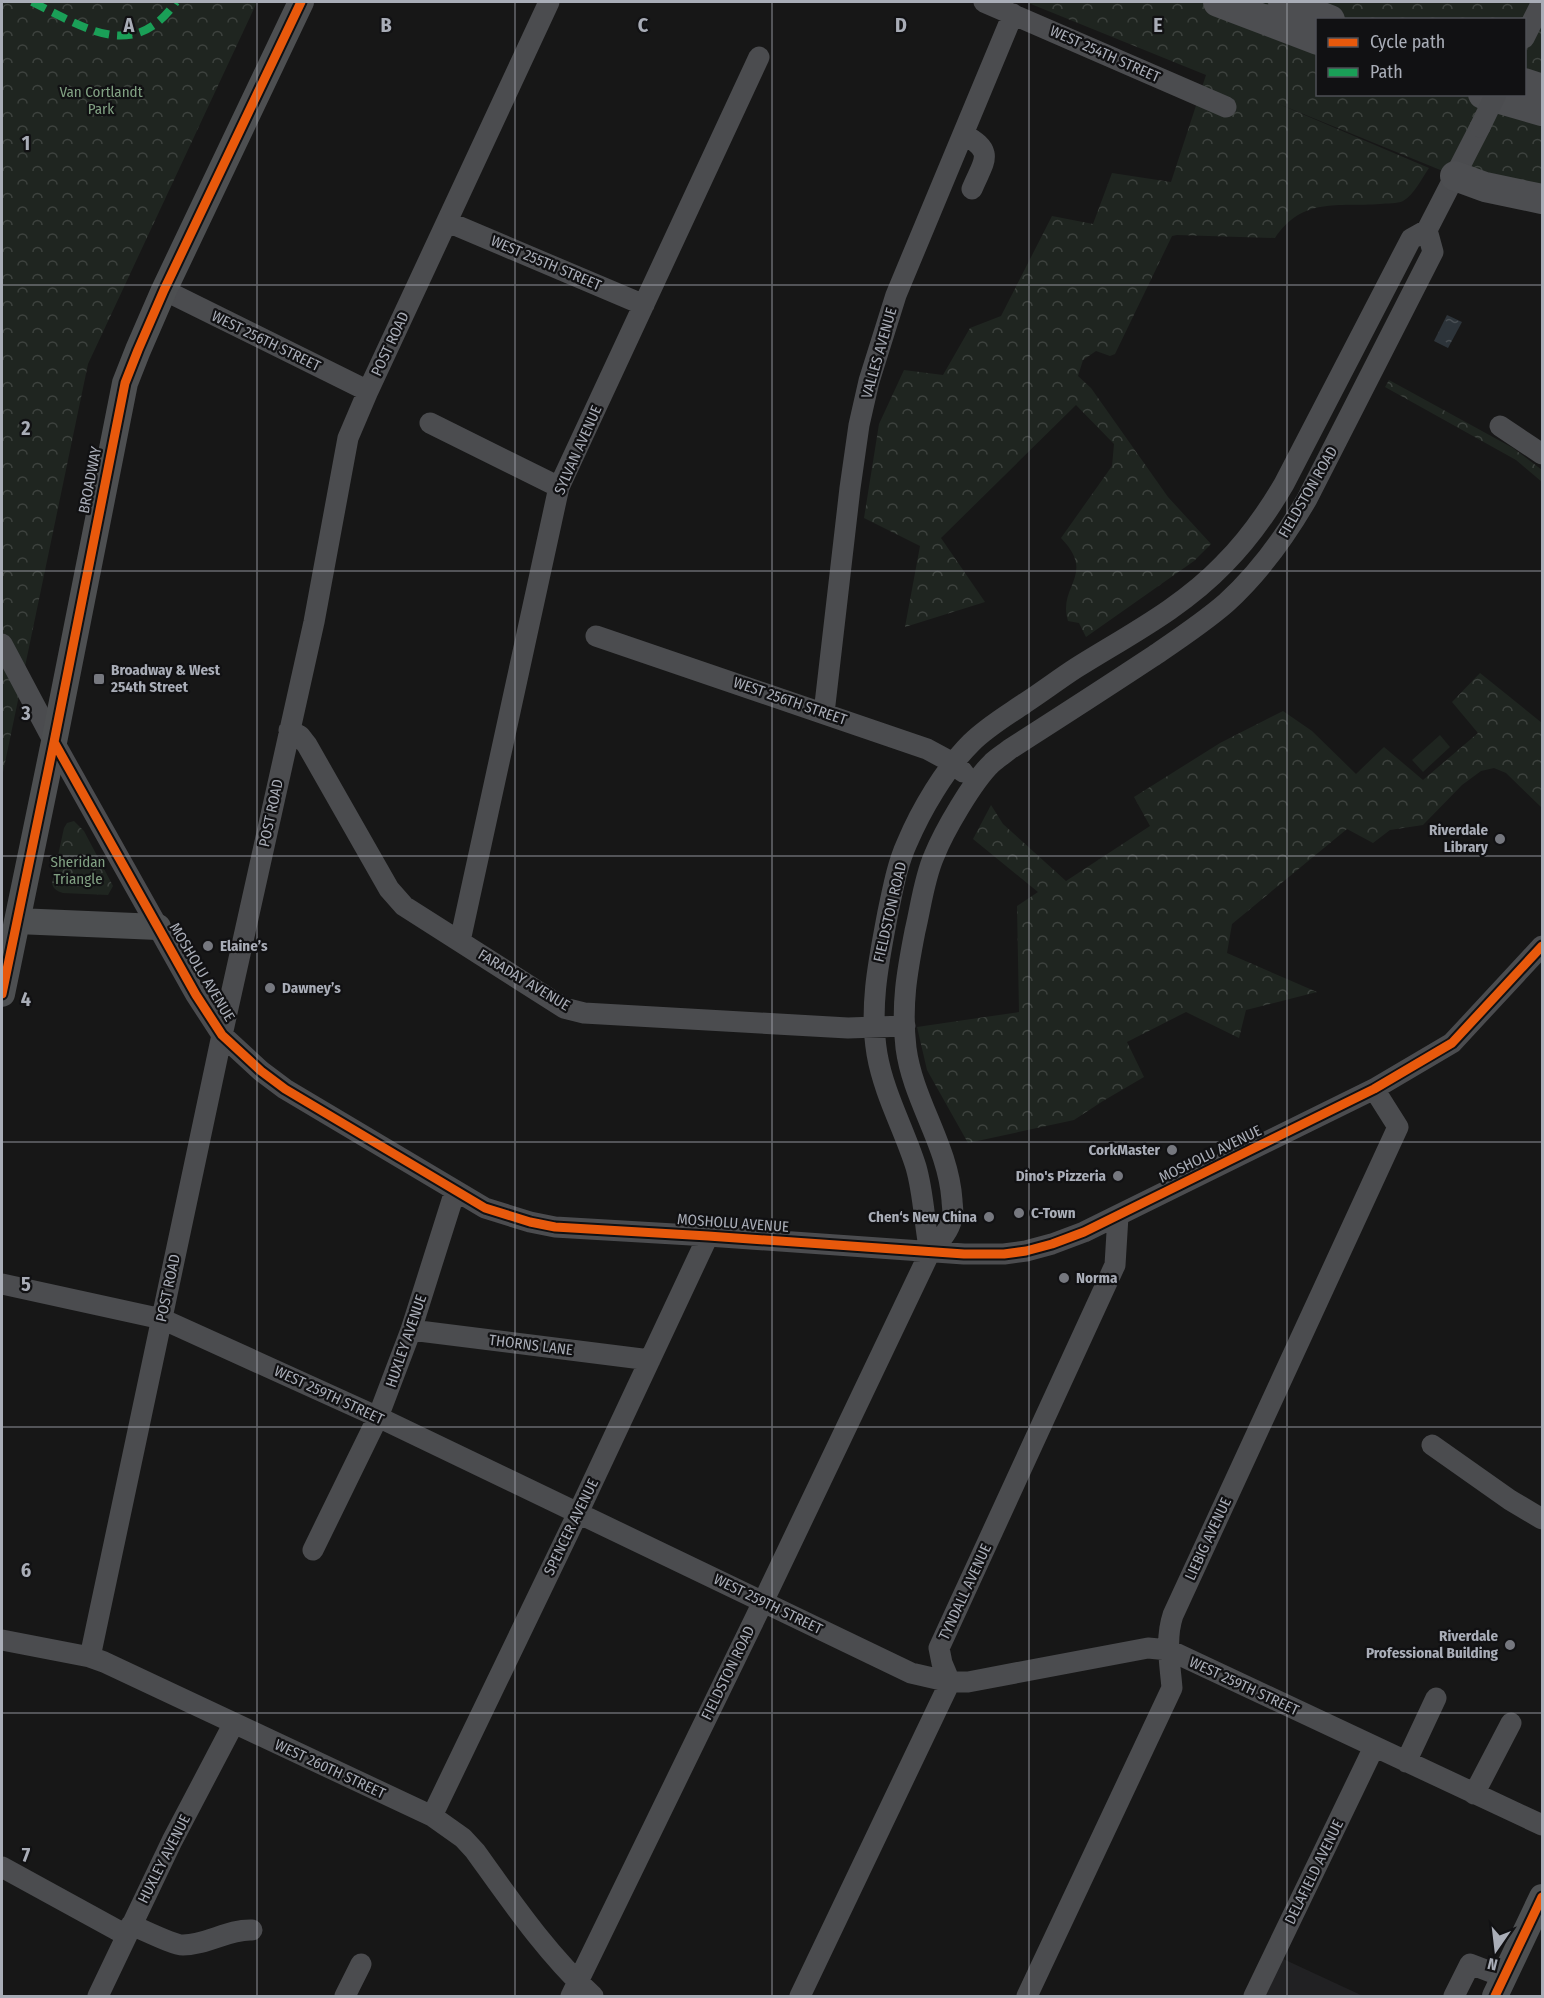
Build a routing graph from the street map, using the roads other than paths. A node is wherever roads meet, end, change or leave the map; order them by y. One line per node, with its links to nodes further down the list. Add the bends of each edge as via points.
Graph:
1 (301, 2): 24 (main road, BROADWAY)
2 (549, 2): 22 (street, POST ROAD)
3 (984, 2): 7 (street, WEST 254TH STREET)
4 (1218, 2): 10 (highway)
5 (1282, 2): 8 (highway)
6 (1542, 2): 9 (street)
7 (1013, 14): 16 (street, WEST 254TH STREET); 18 (street, VALLES AVENUE)
8 (1325, 18)
9 (1526, 34)
10 (1316, 40)
11 (759, 57): 25 (street, SYLVAN AVENUE)
12 (1526, 84): 13 (highway)
13 (1542, 89)
14 (1490, 96): 17 (highway)
15 (1495, 96): 19 (street, FIELDSTON ROAD, bridge)
16 (1226, 107)
17 (1542, 111)
18 (963, 134): 20 (street, via 984,150 985,157); 37 (street, VALLES AVENUE, via 896,295 869,381 850,488)
19 (1455, 176): 21 (highway); 23 (street, FIELDSTON ROAD)
20 (972, 189)
21 (1542, 199)
22 (448, 222): 25 (street, WEST 255TH STREET); 28 (street, POST ROAD)
23 (1427, 230): 26 (street, FIELDSTON ROAD, via 1411,239); 27 (street, FIELDSTON ROAD, via 1433,252)
24 (164, 290): 28 (street, WEST 256TH STREET); 39 (main road, BROADWAY, via 125,383)
25 (644, 305): 32 (street, SYLVAN AVENUE)
26 (1360, 337): 27 (street); 33 (street, FIELDSTON ROAD, via 1267,512 1224,565)
27 (1385, 350): 34 (street, FIELDSTON ROAD, via 1291,527 1248,580)
28 (368, 391): 38 (street, POST ROAD, via 348,438)
29 (430, 423): 32 (street)
30 (1500, 426): 31 (street)
31 (1542, 454)
32 (559, 487): 44 (street, SYLVAN AVENUE)
33 (1192, 592): 34 (street); 40 (street, FIELDSTON ROAD, via 993,724)
34 (1208, 617): 41 (street, FIELDSTON ROAD, via 1010,749)
35 (596, 636): 37 (street, WEST 256TH STREET)
36 (2, 644): 39 (street, MOSHOLU AVENUE)
37 (824, 713): 40 (street, WEST 256TH STREET, via 927,749)
38 (289, 730): 44 (street, FARADAY AVENUE, via 307,746 389,889 404,906); 49 (street, POST ROAD)
39 (54, 742): 42 (main road, BROADWAY); 43 (street, MOSHOLU AVENUE)
40 (953, 763): 41 (street, WEST 256TH STREET); 48 (street, FIELDSTON ROAD, via 919,818 897,873 877,970)
41 (976, 782): 47 (street, FIELDSTON ROAD, via 945,833 926,881 903,1002)
42 (17, 921): 43 (main road); 46 (main road, BROADWAY)
43 (158, 927): 49 (street, MOSHOLU AVENUE)
44 (460, 941): 48 (street, FARADAY AVENUE, via 573,1011)
45 (1542, 946): 50 (street, MOSHOLU AVENUE, via 1452,1043)
46 (2, 994)
47 (905, 1026): 48 (street, FARADAY AVENUE); 54 (street, FIELDSTON ROAD, via 911,1071 945,1158 951,1187 953,1217)
48 (874, 1028): 54 (street, FIELDSTON ROAD, via 882,1079 922,1189)
49 (222, 1035): 51 (street, MOSHOLU AVENUE, via 285,1089); 56 (street, POST ROAD)
50 (1374, 1089): 52 (street, MOSHOLU AVENUE); 66 (street, LIEBIG AVENUE, via 1398,1126 1173,1615)
51 (454, 1191): 53 (street, MOSHOLU AVENUE, via 485,1208 538,1224); 57 (street, HUXLEY AVENUE)
52 (1118, 1216): 54 (street, MOSHOLU AVENUE, via 1026,1251 984,1255); 68 (street, TYNDALL AVENUE, via 1115,1265 939,1648)
53 (708, 1236): 54 (street, MOSHOLU AVENUE); 58 (street, SPENCER AVENUE)
54 (930, 1252): 64 (street, FIELDSTON ROAD)
55 (2, 1284): 56 (street, WEST 259TH STREET)
56 (162, 1319): 59 (street, WEST 259TH STREET); 67 (street, POST ROAD)
57 (411, 1330): 58 (street, THORNS LANE); 59 (street, HUXLEY AVENUE)
58 (650, 1360): 61 (street, SPENCER AVENUE)
59 (378, 1417): 61 (street, WEST 259TH STREET); 63 (street, HUXLEY AVENUE)
60 (1432, 1445): 62 (street)
61 (578, 1513): 64 (street, WEST 259TH STREET); 75 (street, SPENCER AVENUE)
62 (1542, 1519)
63 (313, 1550)
64 (763, 1602): 68 (street, WEST 259TH STREET, via 911,1673); 83 (street, FIELDSTON ROAD)
65 (2, 1640): 67 (street, WEST 260TH STREET)
66 (1169, 1650): 68 (street, WEST 259TH STREET, via 1148,1648 968,1682); 72 (street, WEST 259TH STREET); 87 (street, LIEBIG AVENUE, via 1172,1688)
67 (90, 1657): 70 (street, WEST 260TH STREET)
68 (950, 1682): 86 (street)
69 (1436, 1698): 73 (street)
70 (234, 1723): 75 (street, WEST 260TH STREET); 79 (street, HUXLEY AVENUE)
71 (1511, 1723): 74 (street)
72 (1374, 1747): 73 (street, WEST 259TH STREET); 88 (street, DELAFIELD AVENUE)
73 (1406, 1762): 74 (street, WEST 259TH STREET)
74 (1474, 1794): 76 (street, WEST 259TH STREET)
75 (432, 1816): 83 (street, WEST 260TH STREET, via 475,1851)
76 (1542, 1826)
77 (2, 1868): 79 (street)
78 (1542, 1897): 82 (main road)
79 (128, 1930): 80 (street, via 182,1945 241,1929); 84 (street, HUXLEY AVENUE)
80 (252, 1930)
81 (360, 1964): 85 (street)
82 (1499, 1987): 89 (street, via 1470,1964)
83 (580, 1992)
84 (98, 1996)
85 (345, 1996)
86 (800, 1996)
87 (1027, 1996)
88 (1254, 1996)
89 (1454, 1996)

